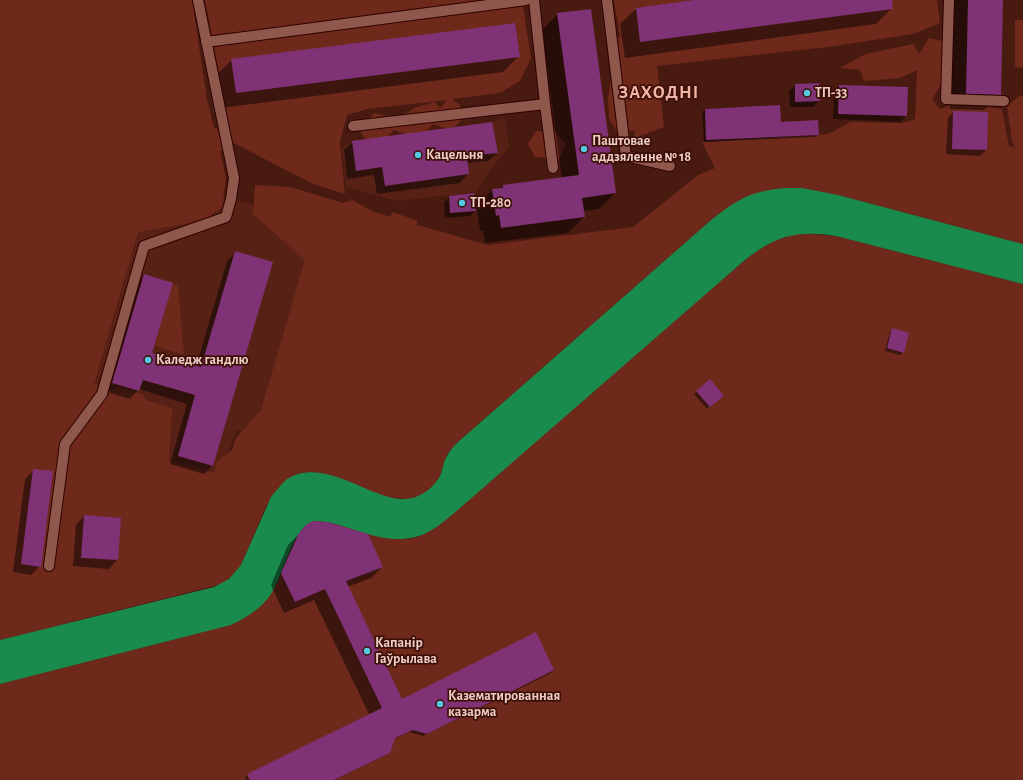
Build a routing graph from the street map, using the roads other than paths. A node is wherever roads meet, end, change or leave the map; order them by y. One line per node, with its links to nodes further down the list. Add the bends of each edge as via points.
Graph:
1 (198, 0): 6 (lane)
2 (526, 0): 6 (lane)
3 (534, 0): 8 (lane)
4 (607, 0): 10 (lane, via 626,156)
5 (949, 0): 7 (lane, via 946,99)
6 (206, 42): 12 (lane, via 234,178 226,217 144,246 102,394 66,444)
7 (1004, 101)
8 (545, 104): 9 (lane); 11 (lane)
9 (352, 126)
10 (670, 166)
11 (554, 168)
12 (49, 566)

